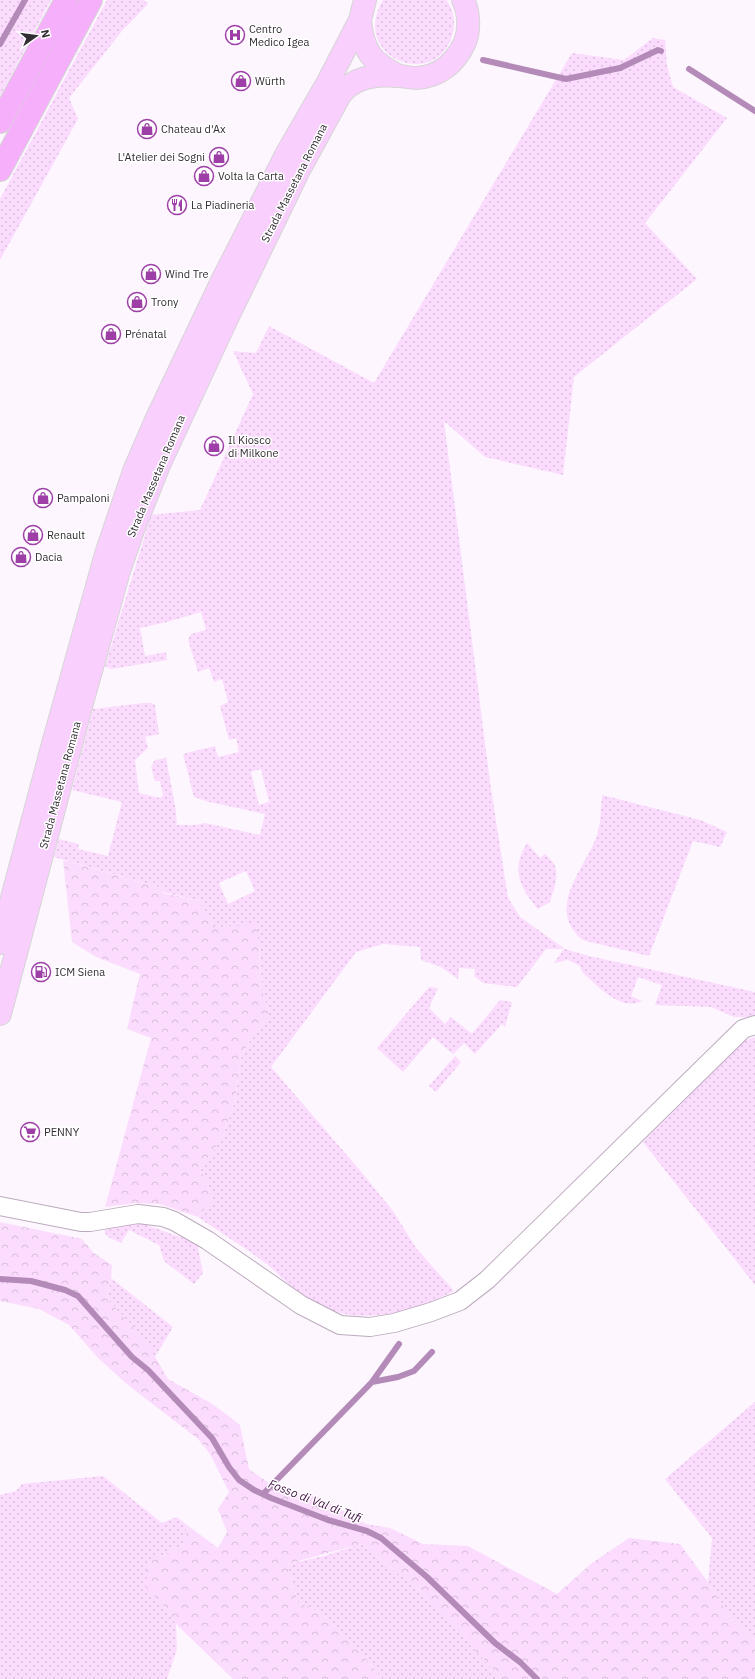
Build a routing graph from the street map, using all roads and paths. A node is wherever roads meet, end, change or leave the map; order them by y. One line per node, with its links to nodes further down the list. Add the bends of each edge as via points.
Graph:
1 (66, 0): 6 (highway)
2 (91, 0): 7 (highway)
3 (464, 1): 5 (main road, Strada Massetana Romana, via 468,20 467,37 460,53 448,66 433,75 416,78)
4 (362, 10): 5 (main road, Strada Massetana Romana, via 362,38 369,55 382,68); 8 (main road, Strada Massetana Romana, via 324,88 287,153 236,253 134,471 106,554)
5 (399, 76): 9 (main road, Strada Massetana Romana, via 372,76 350,85 340,95 280,208 154,476 127,547 104,624)
6 (0, 122)
7 (0, 170)
8 (0, 943)
9 (0, 1014)
10 (755, 1025): 11 (street, via 743,1028 475,1291 460,1301 394,1323 370,1327 340,1325 301,1304 194,1232 163,1218 129,1214 81,1222)
11 (0, 1206)

